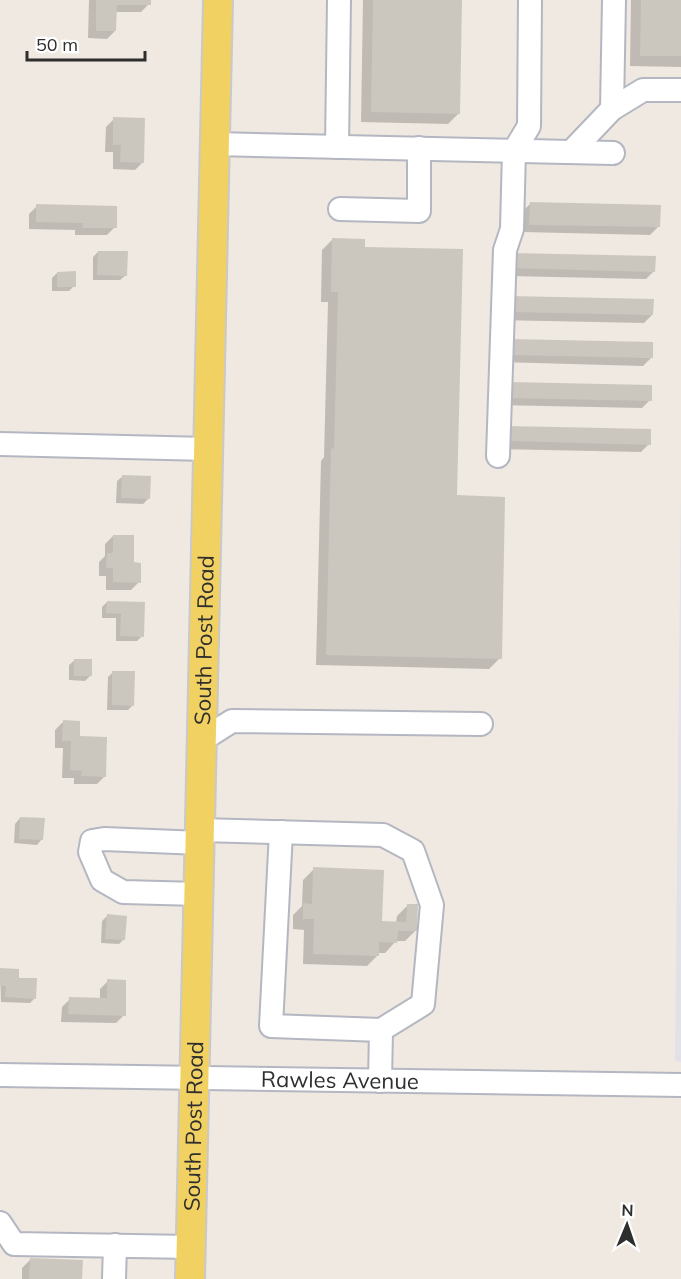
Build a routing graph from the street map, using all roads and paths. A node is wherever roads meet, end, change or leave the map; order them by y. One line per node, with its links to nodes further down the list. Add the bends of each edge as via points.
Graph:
1 (218, 0): 7 (main road, South Post Road)
2 (339, 0): 8 (street)
3 (530, 0): 10 (street, via 529,126)
4 (614, 0): 6 (street)
5 (681, 90): 6 (street, via 643,90)
6 (612, 110): 11 (street)
7 (215, 144): 8 (street); 15 (main road, South Post Road)
8 (337, 147): 9 (street)
9 (419, 148): 10 (street); 13 (street, via 419,211)
10 (514, 151): 11 (street); 16 (street, via 512,229 504,250)
11 (571, 152): 12 (street)
12 (613, 153)
13 (340, 209)
14 (0, 444): 15 (street)
15 (208, 449): 18 (main road, South Post Road)
16 (498, 456)
17 (481, 724): 18 (street, via 232,721)
18 (202, 740): 20 (main road, South Post Road)
19 (281, 832): 20 (street); 22 (street, via 271,1026); 22 (street, via 383,835 413,851 432,905 423,1004)
20 (200, 836): 21 (main road, South Post Road); 21 (street, via 104,839 92,842 90,852 102,880 123,892)
21 (199, 894): 24 (main road, South Post Road)
22 (381, 1030): 25 (street)
23 (0, 1075): 24 (street, Rawles Avenue)
24 (195, 1079): 25 (street, Rawles Avenue); 29 (main road, South Post Road)
25 (380, 1081): 26 (street, Rawles Avenue)
26 (681, 1085)
27 (0, 1223): 28 (street, via 14,1244)
28 (115, 1245): 29 (street); 30 (street)
29 (191, 1246): 31 (main road, South Post Road)
30 (114, 1279)
31 (190, 1279)

